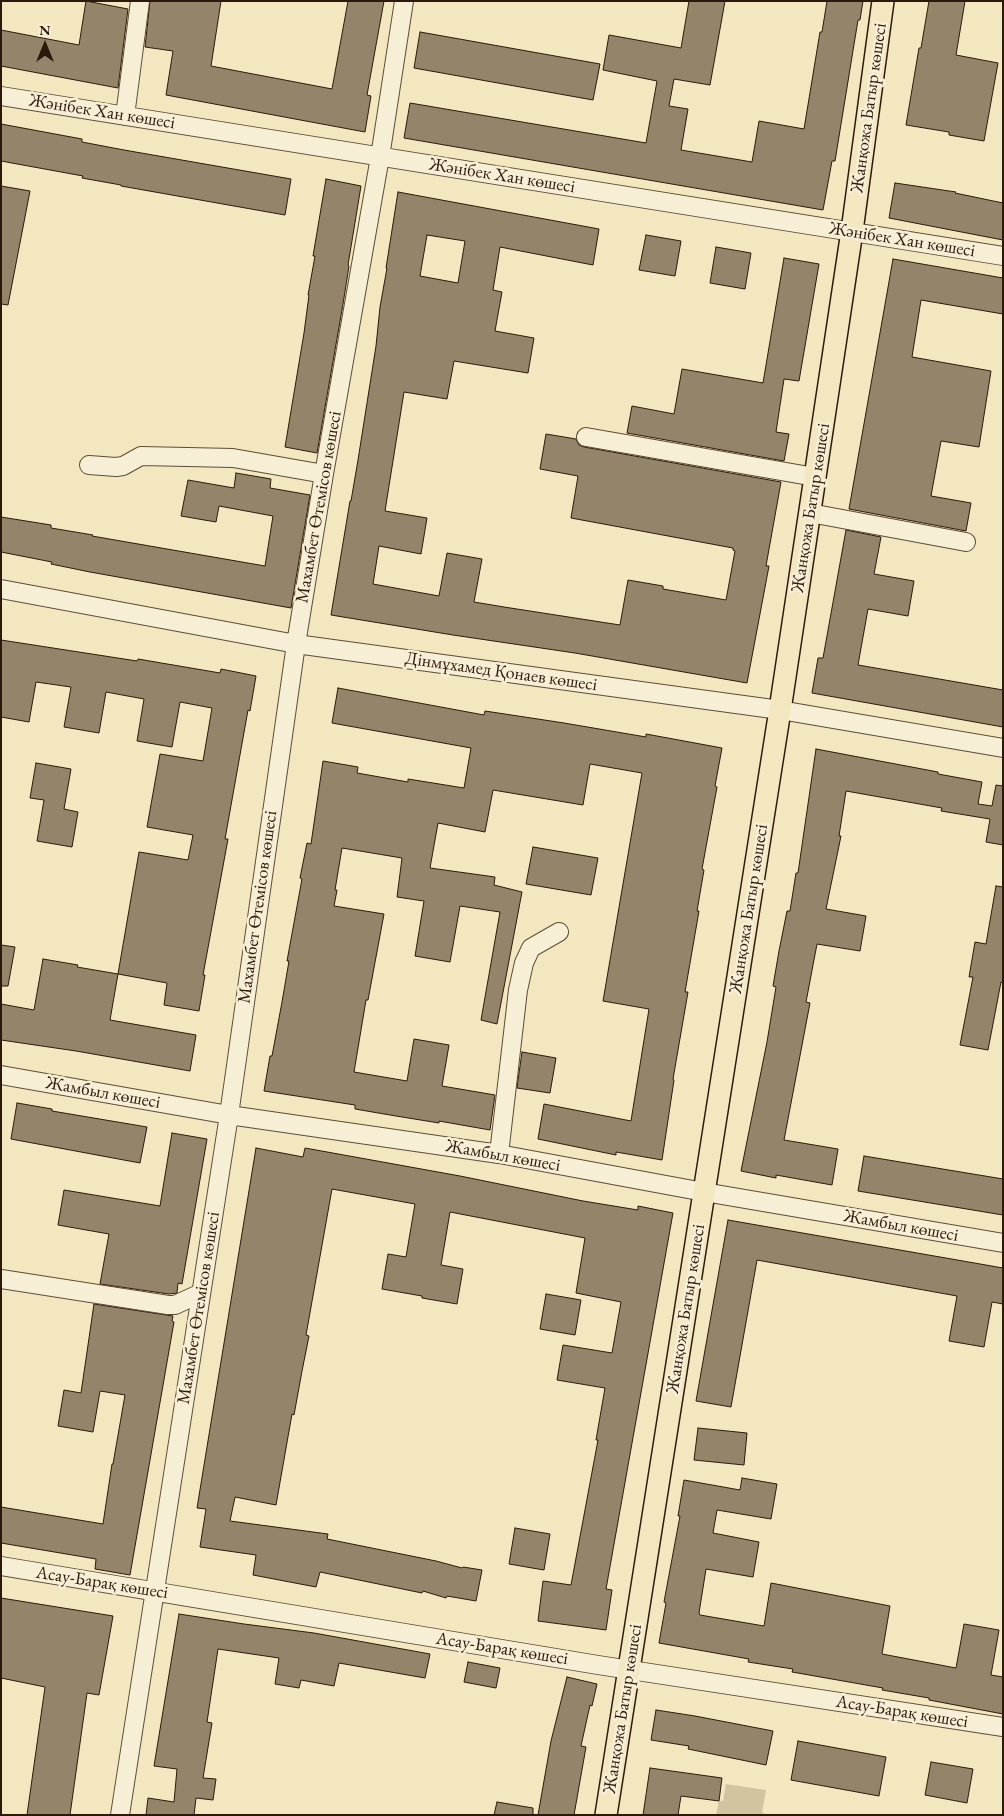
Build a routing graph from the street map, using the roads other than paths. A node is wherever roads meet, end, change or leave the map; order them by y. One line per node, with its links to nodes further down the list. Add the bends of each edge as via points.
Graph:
1 (140, 1): 5 (street)
2 (404, 1): 6 (street, Махамбет Өтемісов көшесі)
3 (884, 1): 7 (main road, Жанқожа Батыр көшесі)
4 (1, 96): 5 (street, Жәнібек Хан көшесі)
5 (125, 116): 6 (street, Жәнібек Хан көшесі)
6 (380, 157): 7 (street, Жәнібек Хан көшесі); 11 (street, Махамбет Өтемісов көшесі)
7 (852, 231): 8 (street, Жәнібек Хан көшесі); 12 (main road, Жанқожа Батыр көшесі)
8 (1003, 256)
9 (586, 438): 12 (street)
10 (89, 464): 11 (street, via 123,466 141,456 233,458)
11 (324, 474): 16 (street, Махамбет Өтемісов көшесі)
12 (815, 477): 13 (main road, Жанқожа Батыр көшесі)
13 (810, 513): 14 (street); 17 (main road, Жанқожа Батыр көшесі)
14 (966, 542)
15 (1, 589): 16 (street, Дінмұхамед Қонаев көшесі)
16 (296, 644): 17 (street, Дінмұхамед Қонаев көшесі); 21 (street, Махамбет Өтемісов көшесі)
17 (780, 710): 18 (street, Дінмұхамед Қонаев көшесі); 23 (main road, Жанқожа Батыр көшесі)
18 (1003, 748)
19 (559, 932): 22 (street, via 531,948 524,963)
20 (1, 1075): 21 (street, Жамбыл көшесі)
21 (229, 1115): 22 (street, Жамбыл көшесі); 26 (street, Махамбет Өтемісов көшесі)
22 (499, 1154): 23 (street, Жамбыл көшесі)
23 (704, 1192): 24 (street, Жамбыл көшесі); 29 (main road, Жанқожа Батыр көшесі)
24 (1003, 1243)
25 (1, 1279): 26 (street, via 168,1305)
26 (201, 1293): 28 (street, Махамбет Өтемісов көшесі)
27 (1, 1566): 28 (street, Асау-Барақ көшесі)
28 (155, 1592): 29 (street, Асау-Барақ көшесі); 31 (street, Махамбет Өтемісов көшесі)
29 (629, 1670): 30 (street, Асау-Барақ көшесі); 32 (main road, Жанқожа Батыр көшесі)
30 (1003, 1727)
31 (120, 1815)
32 (606, 1815)

